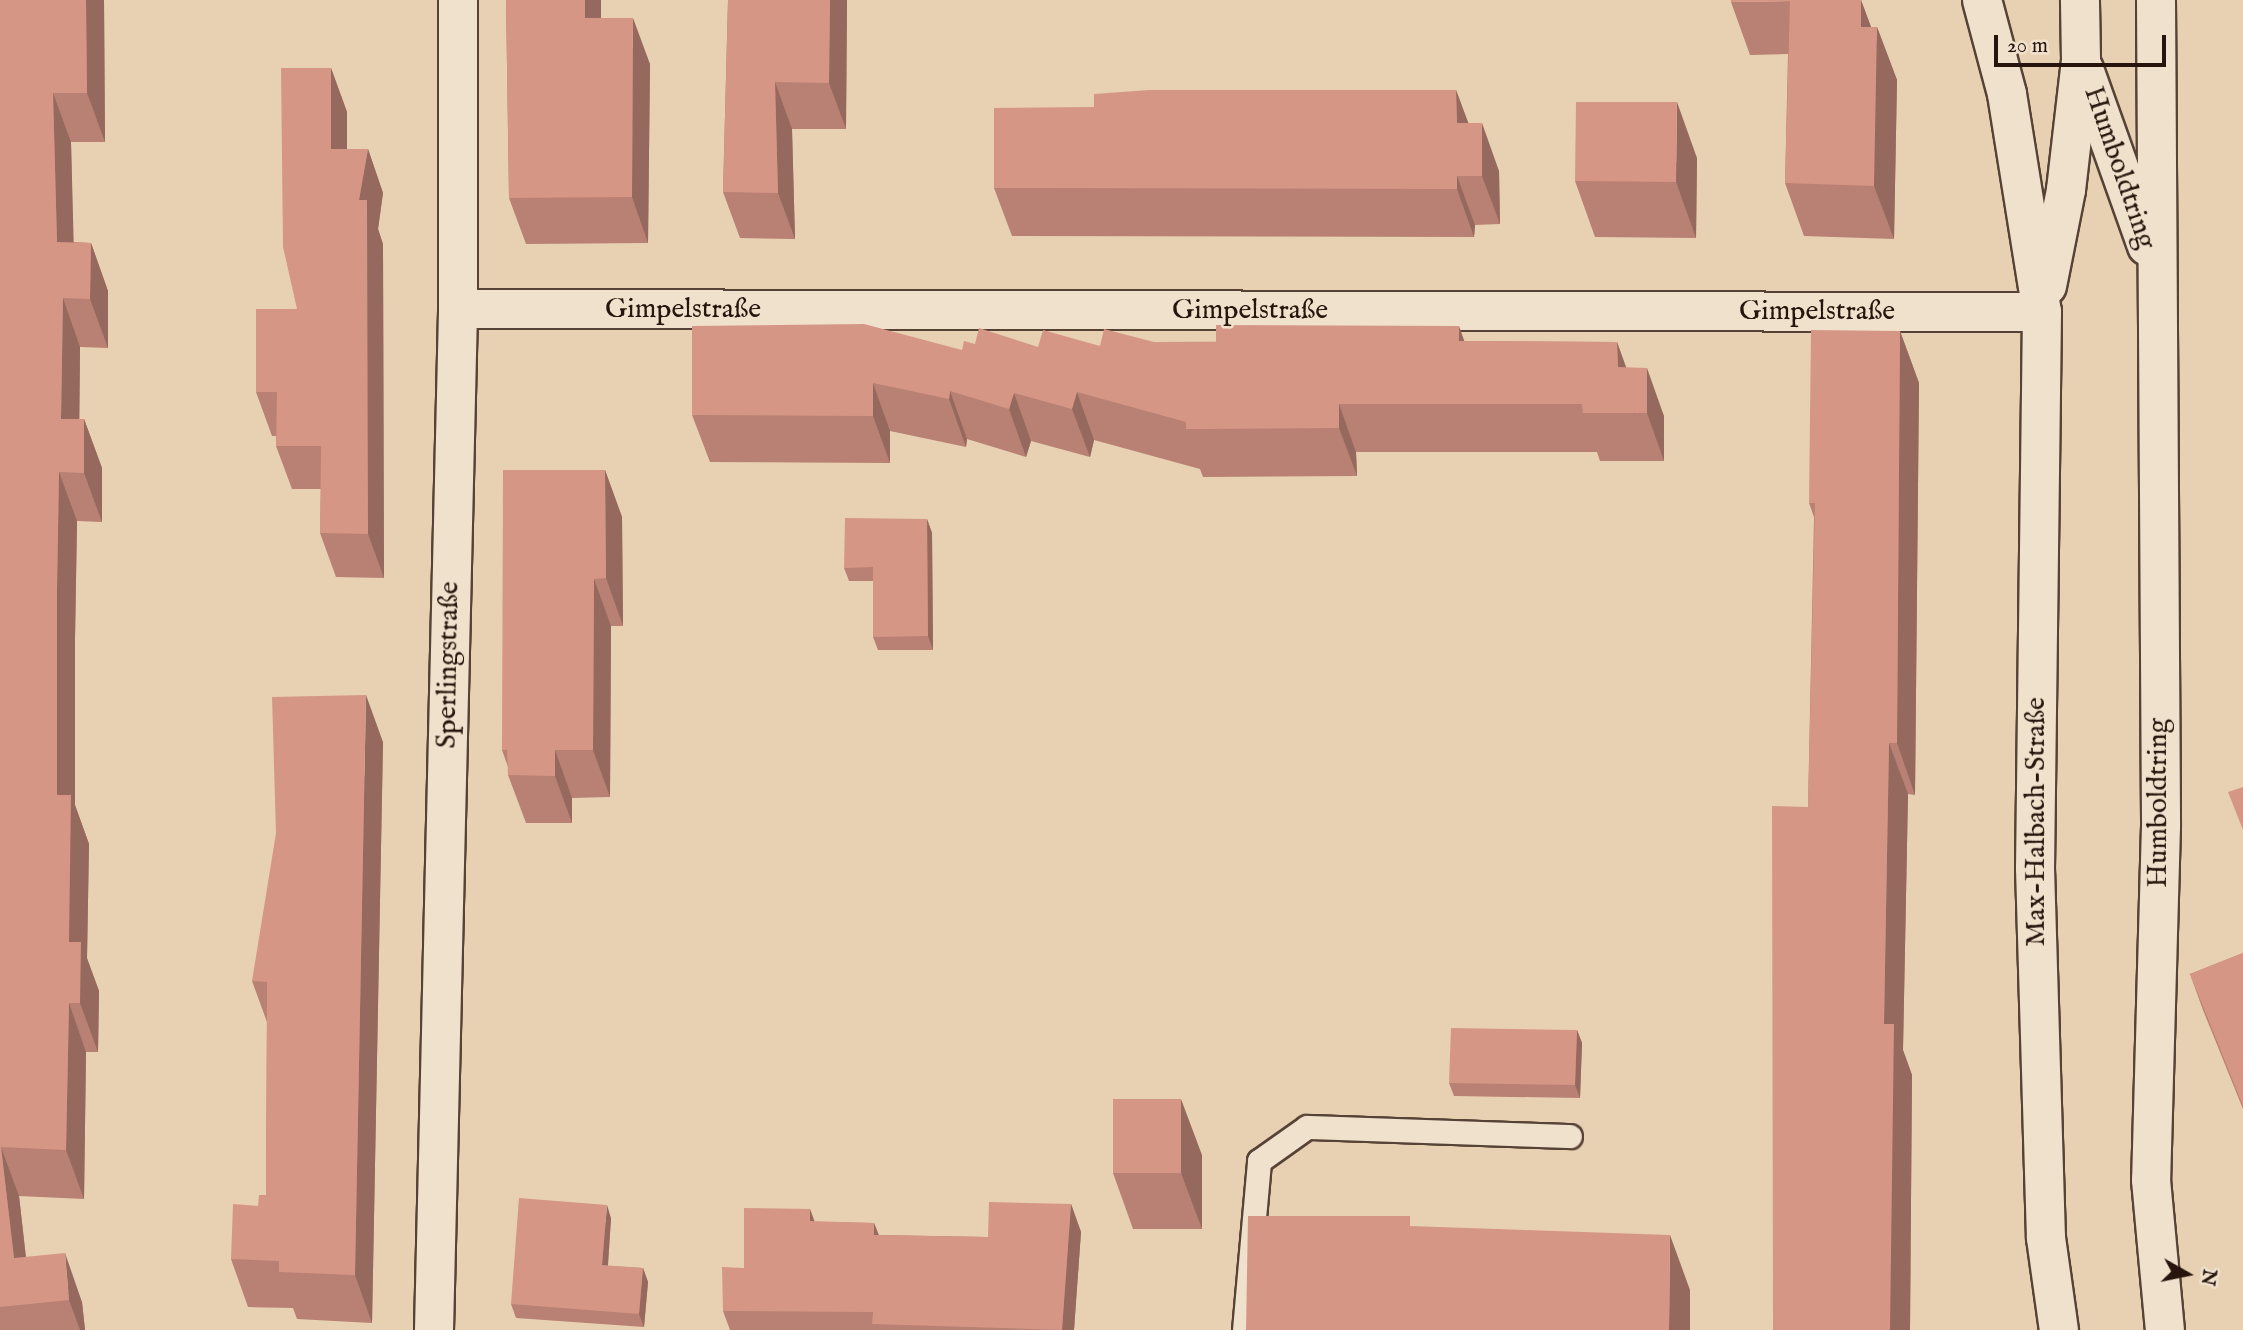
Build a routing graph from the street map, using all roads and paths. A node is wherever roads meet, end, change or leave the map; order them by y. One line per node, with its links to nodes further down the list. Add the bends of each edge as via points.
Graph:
1 (458, 0): 7 (street, Sperlingstraße)
2 (1982, 0): 8 (street, Max-Halbach-Straße, via 2007,94)
3 (2080, 0): 5 (street, Max-Halbach-Straße)
4 (2156, 0): 6 (street, Humboldtring)
5 (2081, 60): 6 (street, Humboldtring); 8 (street, Max-Halbach-Straße, via 2066,190)
6 (2157, 275): 13 (street, Humboldtring, via 2161,826 2151,1180)
7 (457, 309): 8 (street, Gimpelstraße); 10 (street, Sperlingstraße)
8 (2042, 312): 12 (street, Max-Halbach-Straße, via 2035,868 2046,1238)
9 (1570, 1136): 11 (lane, via 1307,1127 1259,1161)
10 (434, 1330)
11 (1244, 1330)
12 (2059, 1330)
13 (2165, 1330)

